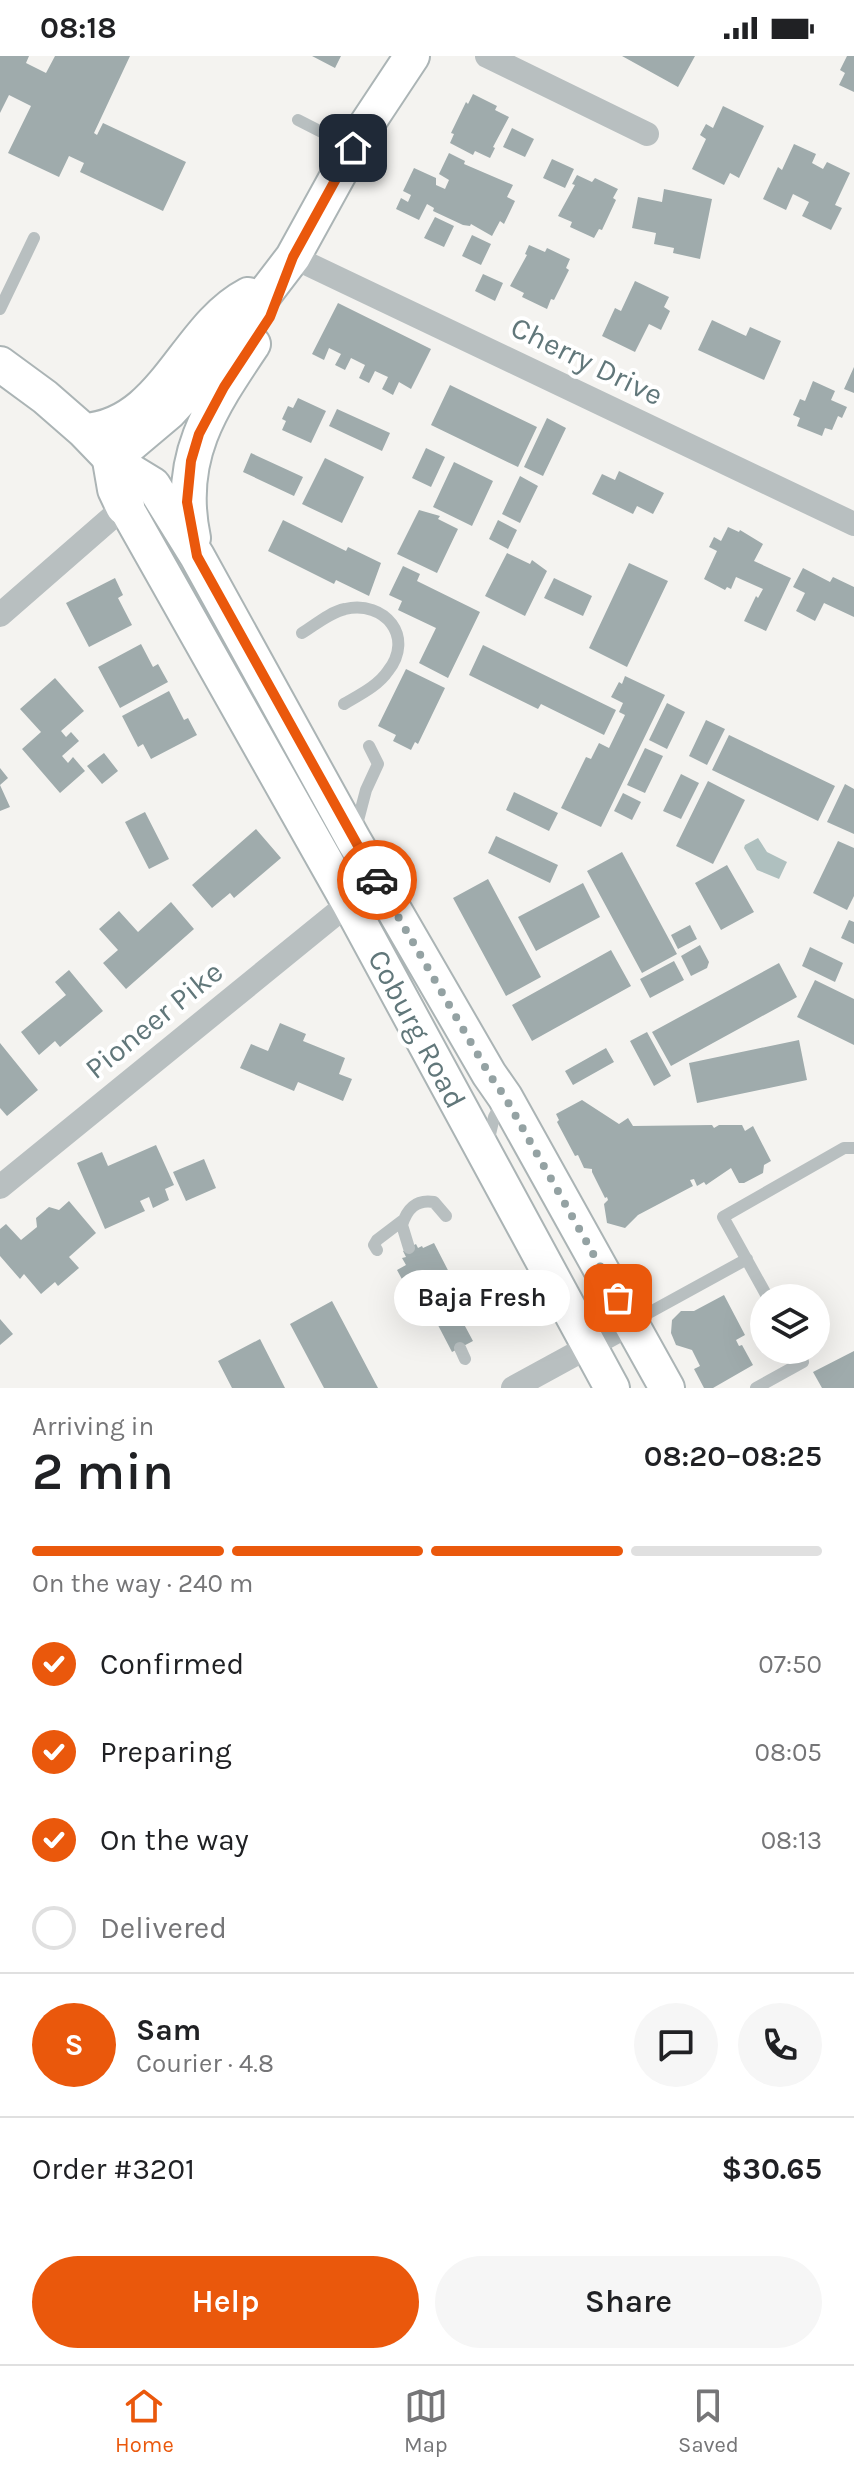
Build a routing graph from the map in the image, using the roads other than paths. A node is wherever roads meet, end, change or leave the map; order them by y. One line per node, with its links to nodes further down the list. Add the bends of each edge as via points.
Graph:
1 (412, 56): 5 (main road)
2 (487, 56): 4 (street)
3 (298, 120): 5 (lane)
4 (647, 134)
5 (353, 148): 7 (main road)
6 (34, 238): 8 (lane)
7 (283, 269): 10 (main road, via 226,309 158,390 127,417); 11 (main road, via 185,395); 13 (street, Cherry Drive); 14 (main road, via 270,317 212,407 194,448 187,502)
8 (0, 309)
9 (0, 364): 10 (main road, Coburg Road)
10 (84, 431): 11 (main road, Coburg Road)
11 (112, 460): 12 (main road, Coburg Road); 14 (main road, Coburg Road, via 153,485)
12 (125, 506): 15 (street); 21 (main road, Coburg Road)
13 (854, 524)
14 (197, 556): 19 (main road, Coburg Road)
15 (0, 615)
16 (302, 633): 17 (lane, via 354,608 379,612 397,628 399,649 391,668)
17 (344, 704)
18 (369, 746): 19 (lane, via 378,764)
19 (353, 839): 20 (main road, Coburg Road)
20 (379, 884): 21 (street, Pioneer Pike); 22 (main road, Coburg Road)
21 (349, 903): 24 (main road, Coburg Road); 25 (street, Pioneer Pike)
22 (505, 1097): 24 (lane, via 491,1126); 32 (main road, Coburg Road)
23 (854, 1148): 30 (lane, via 844,1148 723,1217)
24 (486, 1158): 33 (main road, Coburg Road)
25 (0, 1187)
26 (446, 1216): 27 (lane, via 437,1203 424,1201)
27 (402, 1221): 28 (lane); 29 (lane, via 377,1240)
28 (409, 1248)
29 (377, 1250)
30 (747, 1259): 31 (lane); 32 (lane)
31 (760, 1284)
32 (632, 1323): 33 (street); 37 (main road, Coburg Road)
33 (588, 1347): 35 (street); 36 (main road, Coburg Road)
34 (799, 1364): 38 (lane)
35 (519, 1386)
36 (612, 1388)
37 (667, 1388)
38 (756, 1388)

